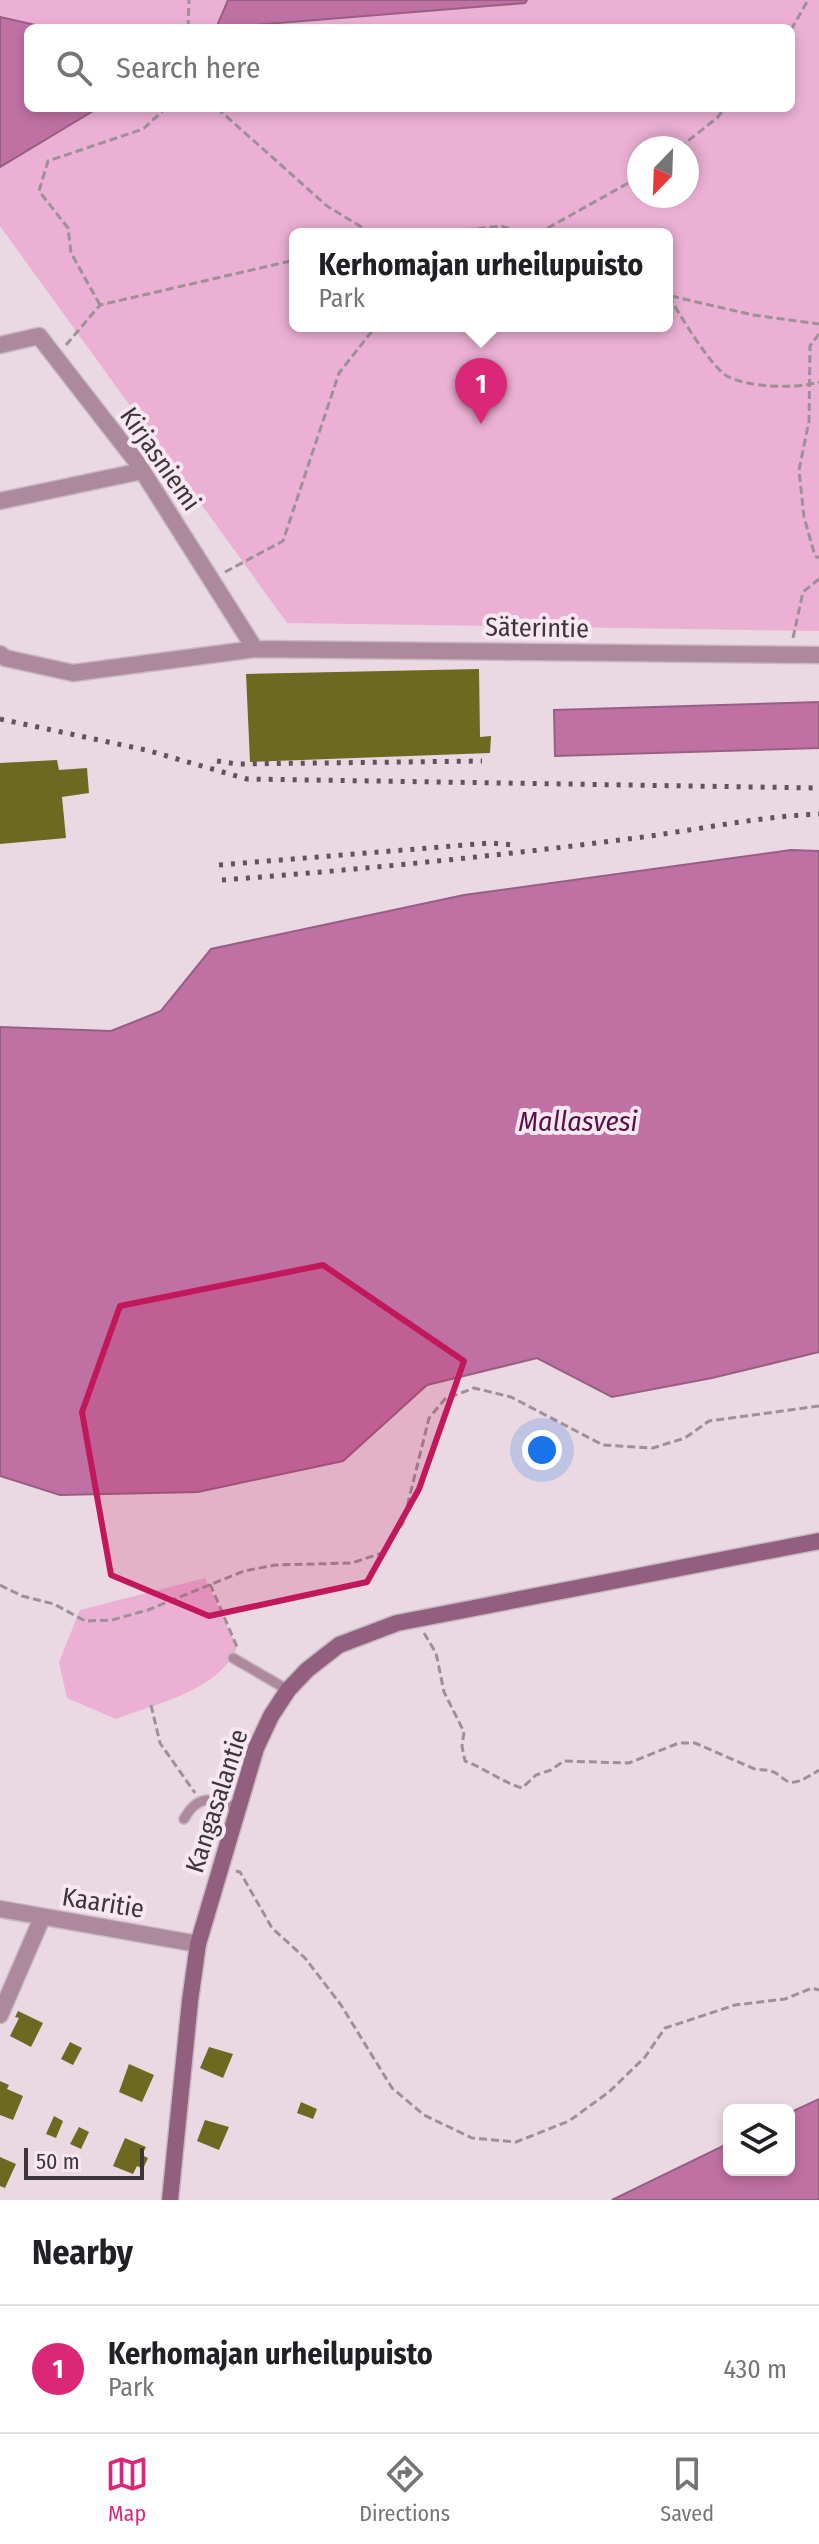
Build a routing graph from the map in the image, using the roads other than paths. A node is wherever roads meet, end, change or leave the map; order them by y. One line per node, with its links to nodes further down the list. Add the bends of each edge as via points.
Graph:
1 (0, 345): 2 (street, Kirjasniemi, via 39,336)
2 (142, 471): 3 (street); 4 (street, Kirjasniemi)
3 (0, 501)
4 (255, 649): 5 (street, Säterintie, via 73,673); 6 (street, Säterintie)
5 (0, 654)
6 (819, 655)
7 (819, 1541): 9 (main road, Kangasalantie, via 397,1623 339,1645)
8 (233, 1658): 9 (lane)
9 (288, 1690): 10 (main road, Kangasalantie, via 256,1748)
10 (238, 1808): 11 (lane, via 200,1800); 14 (main road, Kangasalantie)
11 (184, 1819)
12 (0, 1909): 13 (street, Kaaritie)
13 (42, 1918): 14 (street, Kaaritie); 15 (street)
14 (198, 1944): 16 (main road, Kangasalantie)
15 (0, 2015)
16 (170, 2200)

